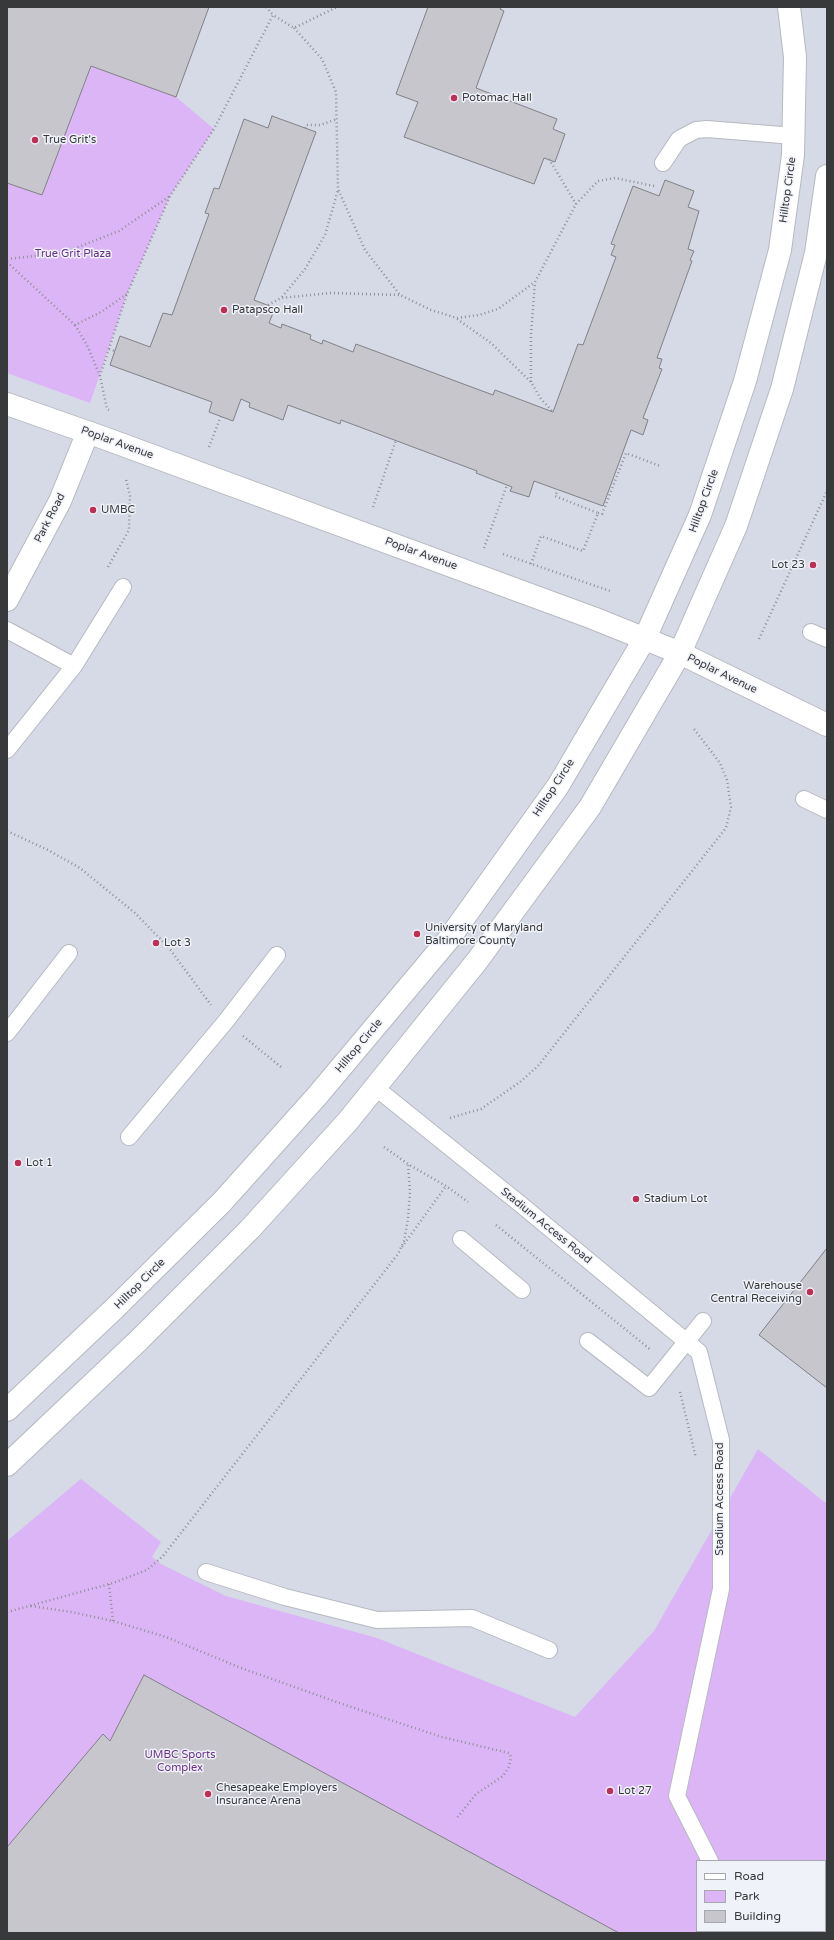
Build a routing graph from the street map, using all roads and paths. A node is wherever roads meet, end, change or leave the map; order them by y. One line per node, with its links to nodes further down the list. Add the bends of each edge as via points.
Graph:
1 (266, 7): 4 (path)
2 (337, 7): 5 (path)
3 (789, 7): 8 (street, Hilltop Circle, via 795,57)
4 (273, 15): 5 (path); 14 (path, via 214,129)
5 (294, 28): 6 (path, via 322,59 336,92)
6 (337, 119): 7 (path, via 320,125 306,125); 13 (path)
7 (305, 128)
8 (794, 136): 10 (lane, via 696,130 679,139); 55 (street, Hilltop Circle, via 794,155 780,250 745,381 700,515)
9 (549, 159): 15 (path)
10 (663, 163)
11 (827, 176): 58 (street, via 816,253 782,389 736,526)
12 (655, 186): 15 (path, via 628,179 606,178 598,181)
13 (338, 189): 19 (path, via 365,250); 20 (path, via 324,235 305,270)
14 (170, 196): 16 (path, via 119,231 62,253); 18 (path)
15 (576, 204): 17 (path)
16 (7, 261): 23 (path)
17 (535, 282): 22 (path, via 498,309); 27 (path)
18 (127, 294): 23 (path, via 101,312); 24 (path)
19 (400, 295): 20 (path, via 330,294); 22 (path, via 431,310)
20 (281, 298): 21 (path)
21 (268, 305)
22 (457, 318): 27 (path, via 491,343)
23 (75, 325): 26 (path)
24 (109, 349): 25 (path); 26 (path)
25 (115, 351)
26 (100, 376): 29 (path, via 107,409)
27 (531, 382): 30 (path)
28 (7, 404): 32 (street, Poplar Avenue)
29 (115, 412)
30 (553, 412)
31 (221, 416): 35 (path)
32 (88, 432): 52 (street, Park Road, via 60,501); 55 (street, Poplar Avenue)
33 (396, 440): 43 (path)
34 (202, 444): 35 (path)
35 (209, 447): 36 (path)
36 (216, 450)
37 (660, 466): 45 (path, via 626,453 602,514)
38 (126, 479): 49 (path, via 130,496 129,530)
39 (507, 485): 46 (path, via 484,548)
40 (558, 490): 45 (path, via 555,496)
41 (827, 491): 56 (path)
42 (365, 504): 43 (path)
43 (373, 507): 44 (path)
44 (380, 510)
45 (598, 513): 48 (path, via 583,551 541,536)
46 (490, 550)
47 (497, 552): 48 (path)
48 (531, 564): 51 (path)
49 (108, 568)
50 (123, 587): 59 (lane)
51 (610, 591)
52 (7, 600)
53 (7, 630): 59 (lane)
54 (811, 632): 57 (lane)
55 (645, 638): 58 (street, Poplar Avenue); 87 (street, Hilltop Circle, via 558,786 443,946 317,1096 222,1202)
56 (759, 639)
57 (827, 639)
58 (680, 653): 60 (street, Poplar Avenue); 71 (street, via 590,807 477,961)
59 (74, 666): 62 (lane)
60 (827, 725)
61 (694, 729): 72 (path, via 720,763 727,780 731,807 726,828 538,1066 481,1109)
62 (7, 750)
63 (804, 799): 64 (lane)
64 (827, 810)
65 (7, 830): 68 (path, via 80,868 135,913 169,948 206,1000)
66 (69, 953): 69 (lane)
67 (277, 955): 68 (lane)
68 (226, 1021): 70 (path); 73 (lane)
69 (7, 1033)
70 (281, 1067)
71 (376, 1088): 84 (lane, Stadium Access Road); 89 (street, via 250,1229 139,1340)
72 (448, 1118)
73 (129, 1137)
74 (384, 1146): 75 (path)
75 (408, 1164): 76 (path); 80 (path, via 408,1219 404,1241)
76 (446, 1186): 77 (path); 80 (path)
77 (468, 1202)
78 (496, 1225): 85 (path)
79 (461, 1240): 81 (lane)
80 (398, 1254): 91 (path, via 162,1556 147,1570)
81 (522, 1290)
82 (703, 1321): 84 (lane)
83 (588, 1341): 84 (lane, via 649,1388)
84 (686, 1342): 97 (lane, Stadium Access Road, via 699,1352 721,1440 721,1589 678,1796)
85 (652, 1350)
86 (680, 1392): 88 (path)
87 (7, 1410)
88 (696, 1460)
89 (7, 1465)
90 (206, 1572): 95 (lane, via 285,1597 377,1620 472,1618)
91 (108, 1584): 92 (path); 94 (path)
92 (28, 1606): 93 (path); 94 (path)
93 (7, 1612)
94 (114, 1621): 96 (path, via 166,1637 241,1668 348,1706 442,1737 509,1753 511,1756 506,1772 476,1794)
95 (549, 1650)
96 (457, 1818)
97 (710, 1860)

